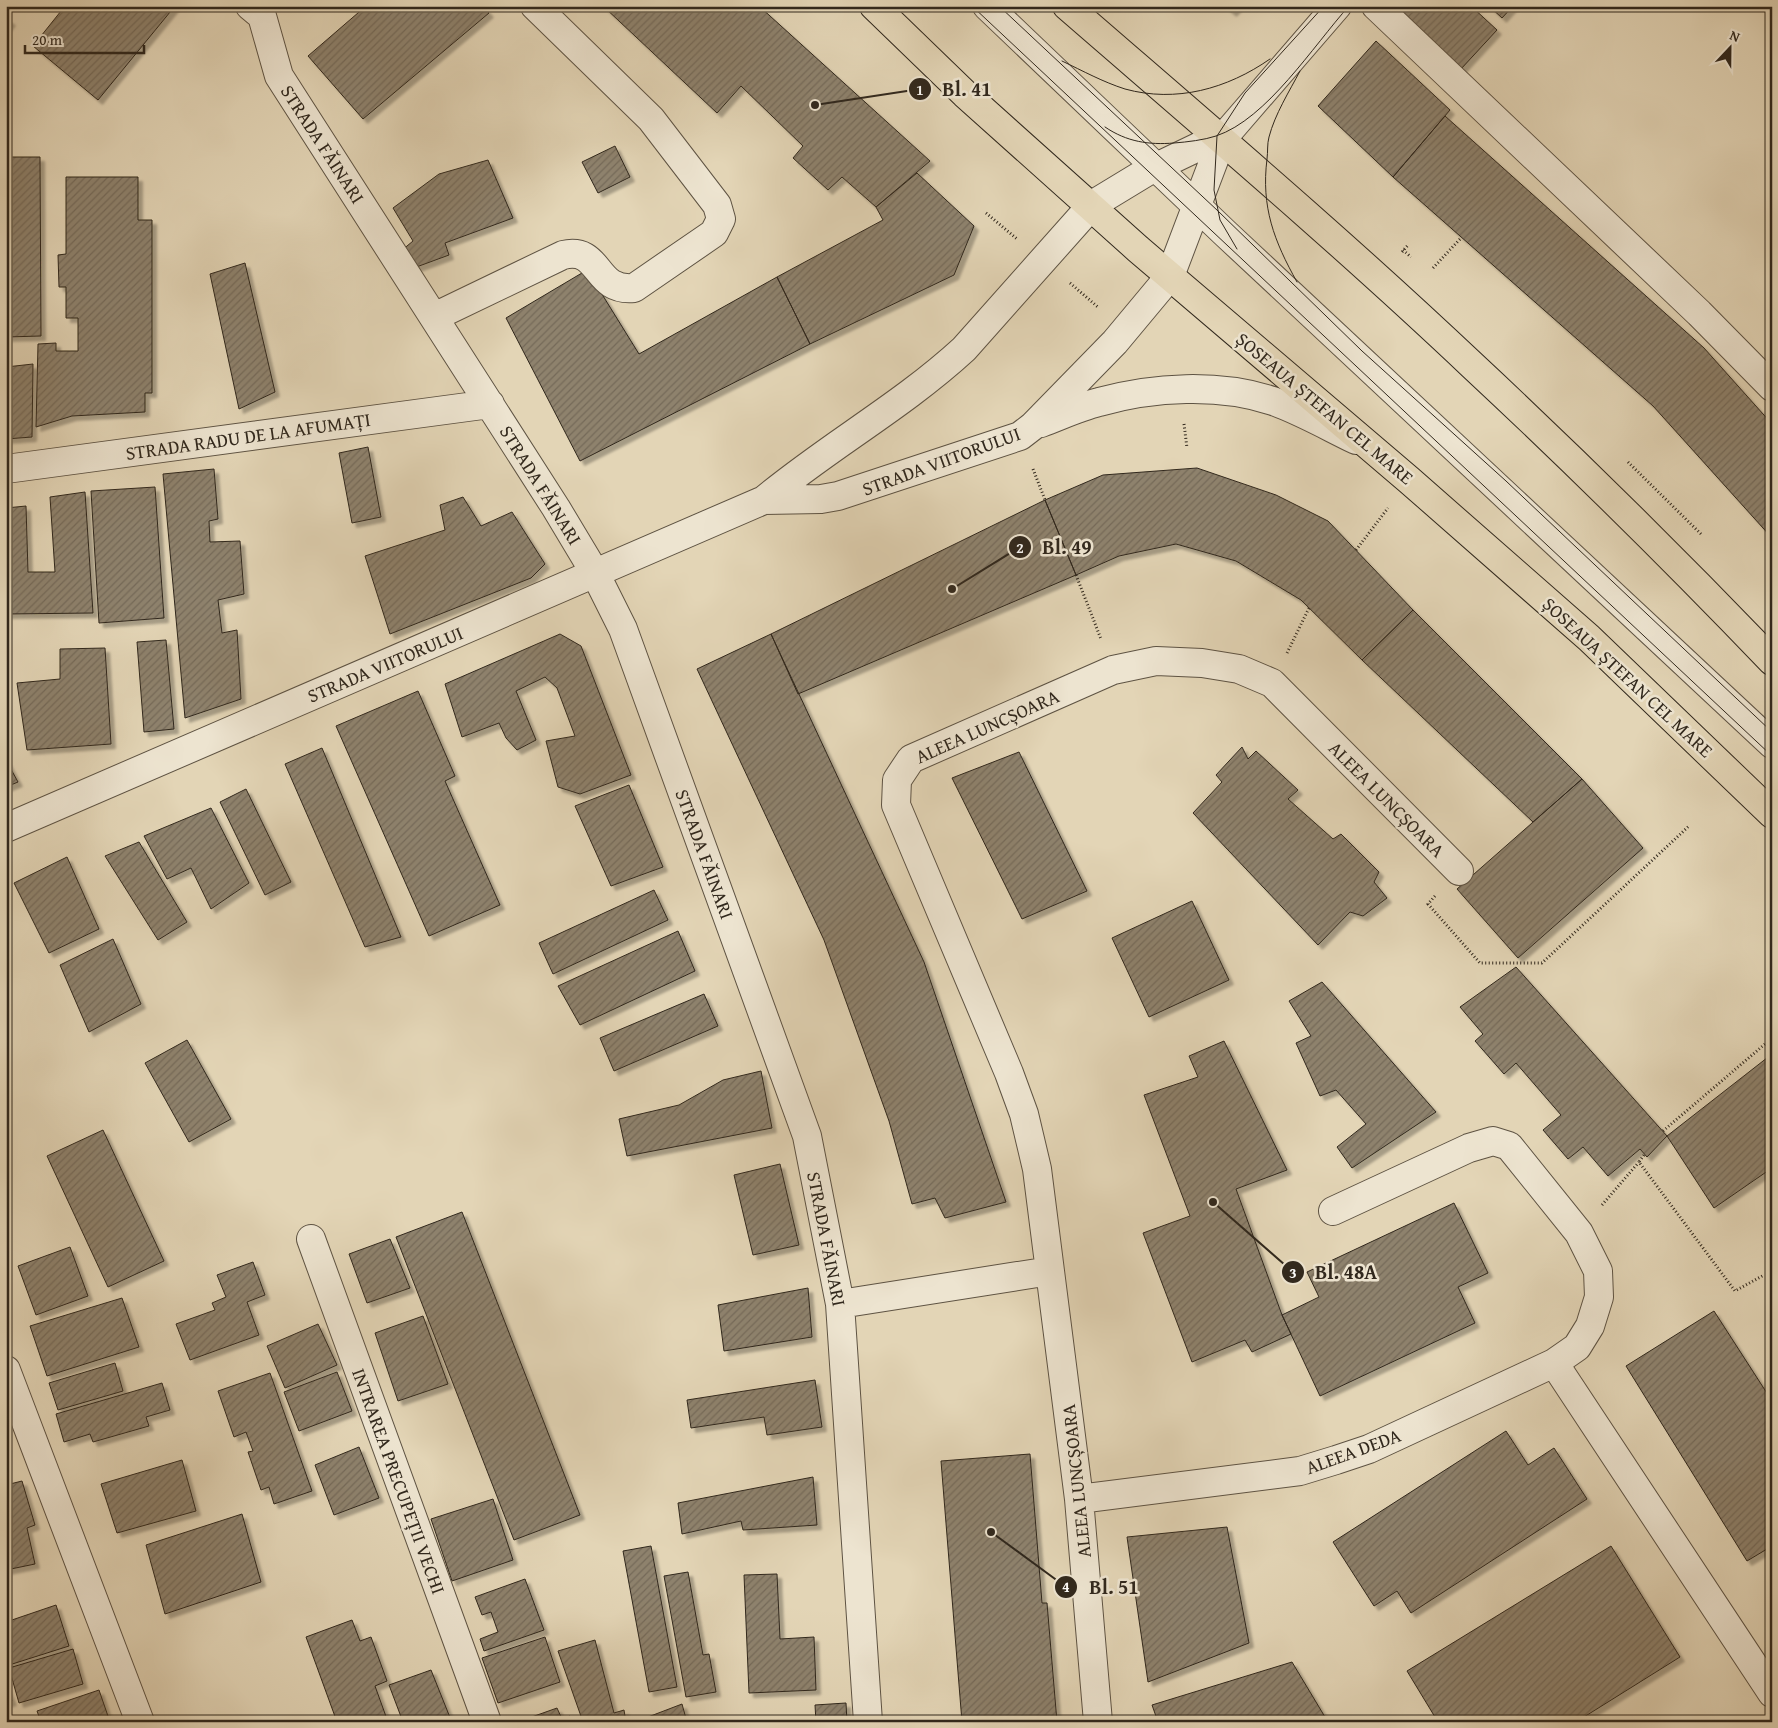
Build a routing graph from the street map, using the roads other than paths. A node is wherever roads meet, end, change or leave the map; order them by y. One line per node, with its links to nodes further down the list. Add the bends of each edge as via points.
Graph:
1 (535, 6): 13 (street, via 651,119 717,205 720,219 714,233 634,288 623,289 609,284 587,257 575,253 563,255)
2 (874, 6): 10 (main road, ȘOSEAUA ȘTEFAN CEL MARE, via 965,94)
3 (987, 6): 9 (street)
4 (1066, 6): 8 (main road)
5 (1337, 6): 8 (street)
6 (1376, 6): 14 (street, via 1692,306)
7 (261, 9): 13 (street, STRADA FĂINARI, via 280,76)
8 (1222, 139): 9 (street, STRADA VIITORULUI); 11 (street, STRADA VIITORULUI); 21 (main road, via 1472,365 1642,528)
9 (1156, 168): 10 (street, STRADA VIITORULUI); 11 (street)
10 (1092, 206): 12 (main road, ȘOSEAUA ȘTEFAN CEL MARE); 19 (street, STRADA VIITORULUI, via 964,349 943,368)
11 (1197, 206): 12 (street, STRADA VIITORULUI); 22 (street)
12 (1170, 276): 16 (street, STRADA VIITORULUI, via 1115,342); 17 (main road, ȘOSEAUA ȘTEFAN CEL MARE)
13 (434, 317): 15 (street, STRADA FĂINARI)
14 (1772, 387)
15 (490, 404): 18 (street, STRADA RADU DE LA AFUMAȚI); 20 (street, STRADA FĂINARI)
16 (1033, 426): 17 (street, via 1097,402 1126,396 1181,390 1226,391 1273,401); 19 (street, STRADA VIITORULUI, via 1020,436 854,492 821,499)
17 (1368, 446): 23 (main road, ȘOSEAUA ȘTEFAN CEL MARE, via 1589,638)
18 (6, 469)
19 (764, 500): 20 (street, STRADA VIITORULUI)
20 (595, 573): 24 (street, STRADA VIITORULUI); 29 (street, STRADA FĂINARI, via 623,628 807,1136)
21 (1772, 660)
22 (1772, 744)
23 (1772, 814)
24 (6, 828)
25 (1459, 871): 28 (street, ALEEA LUNCȘOARA, via 1272,683 1239,669 1156,661 1113,670 910,759 897,780 896,805 1024,1114 1037,1169)
26 (1333, 1211): 30 (street, ALEEA DEDA, via 1469,1148 1493,1141 1509,1146 1579,1233 1598,1271 1599,1297 1590,1326 1577,1347)
27 (311, 1239): 35 (street, INTRAREA PRECUPEȚII VECHI)
28 (1050, 1272): 29 (street); 32 (street, ALEEA LUNCȘOARA)
29 (840, 1304): 36 (street, STRADA FĂINARI)
30 (1554, 1363): 32 (street, ALEEA DEDA, via 1369,1449 1300,1471); 33 (street)
31 (6, 1370): 34 (street)
32 (1079, 1498): 37 (street, ALEEA LUNCȘOARA)
33 (1765, 1682)
34 (140, 1722)
35 (487, 1722)
36 (868, 1722)
37 (1098, 1722)

